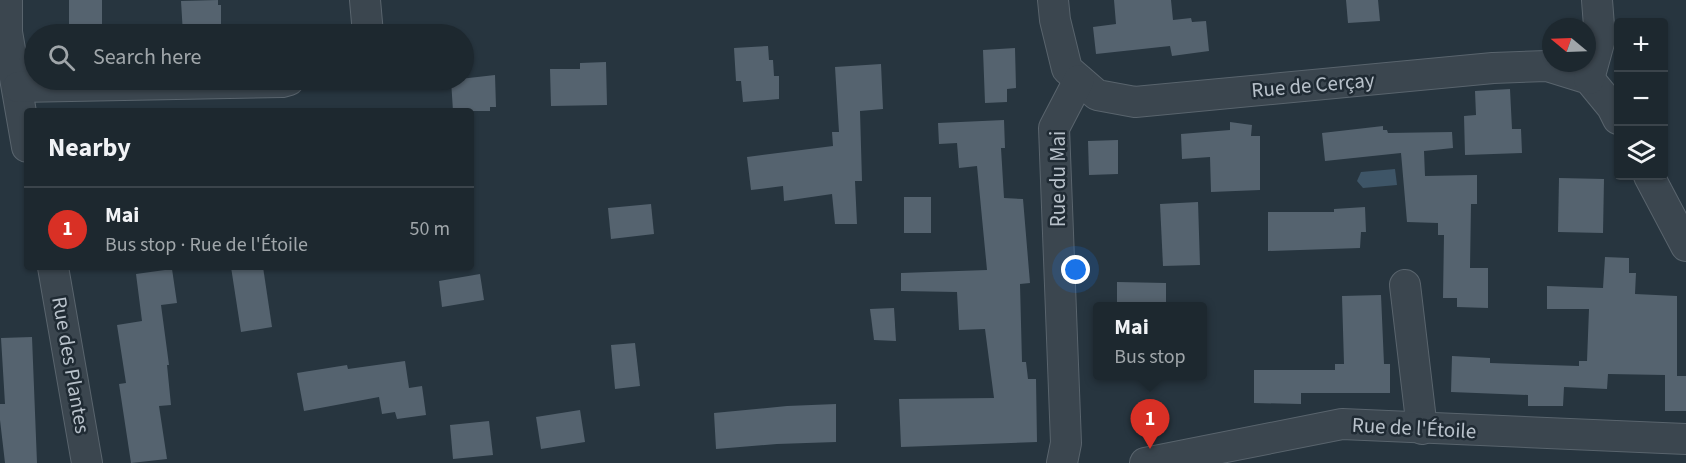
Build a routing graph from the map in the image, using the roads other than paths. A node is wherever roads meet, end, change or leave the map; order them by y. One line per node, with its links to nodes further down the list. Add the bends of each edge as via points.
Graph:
1 (7, 0): 8 (street, via 7,32)
2 (365, 0): 5 (street)
3 (1053, 0): 7 (street, Rue de Cerçay, via 1067,69)
4 (1597, 0): 6 (street, via 1600,39)
5 (367, 24)
6 (1589, 79): 7 (street, Rue de Cerçay, via 1547,66 1492,68 1135,102 1097,95); 10 (street)
7 (1079, 80): 19 (street, Rue du Mai, via 1054,128 1066,443)
8 (18, 87): 9 (street); 11 (street)
9 (24, 87)
10 (1614, 111)
11 (24, 127)
12 (1650, 180): 13 (street)
13 (1686, 246)
14 (54, 270): 18 (street, Rue des Plantes)
15 (1405, 285): 16 (street)
16 (1422, 429): 17 (street, Rue de l'Étoile); 20 (street, Rue de l'Étoile, via 1342,424)
17 (1686, 439)
18 (87, 463)
19 (1062, 463)
20 (1145, 463)

